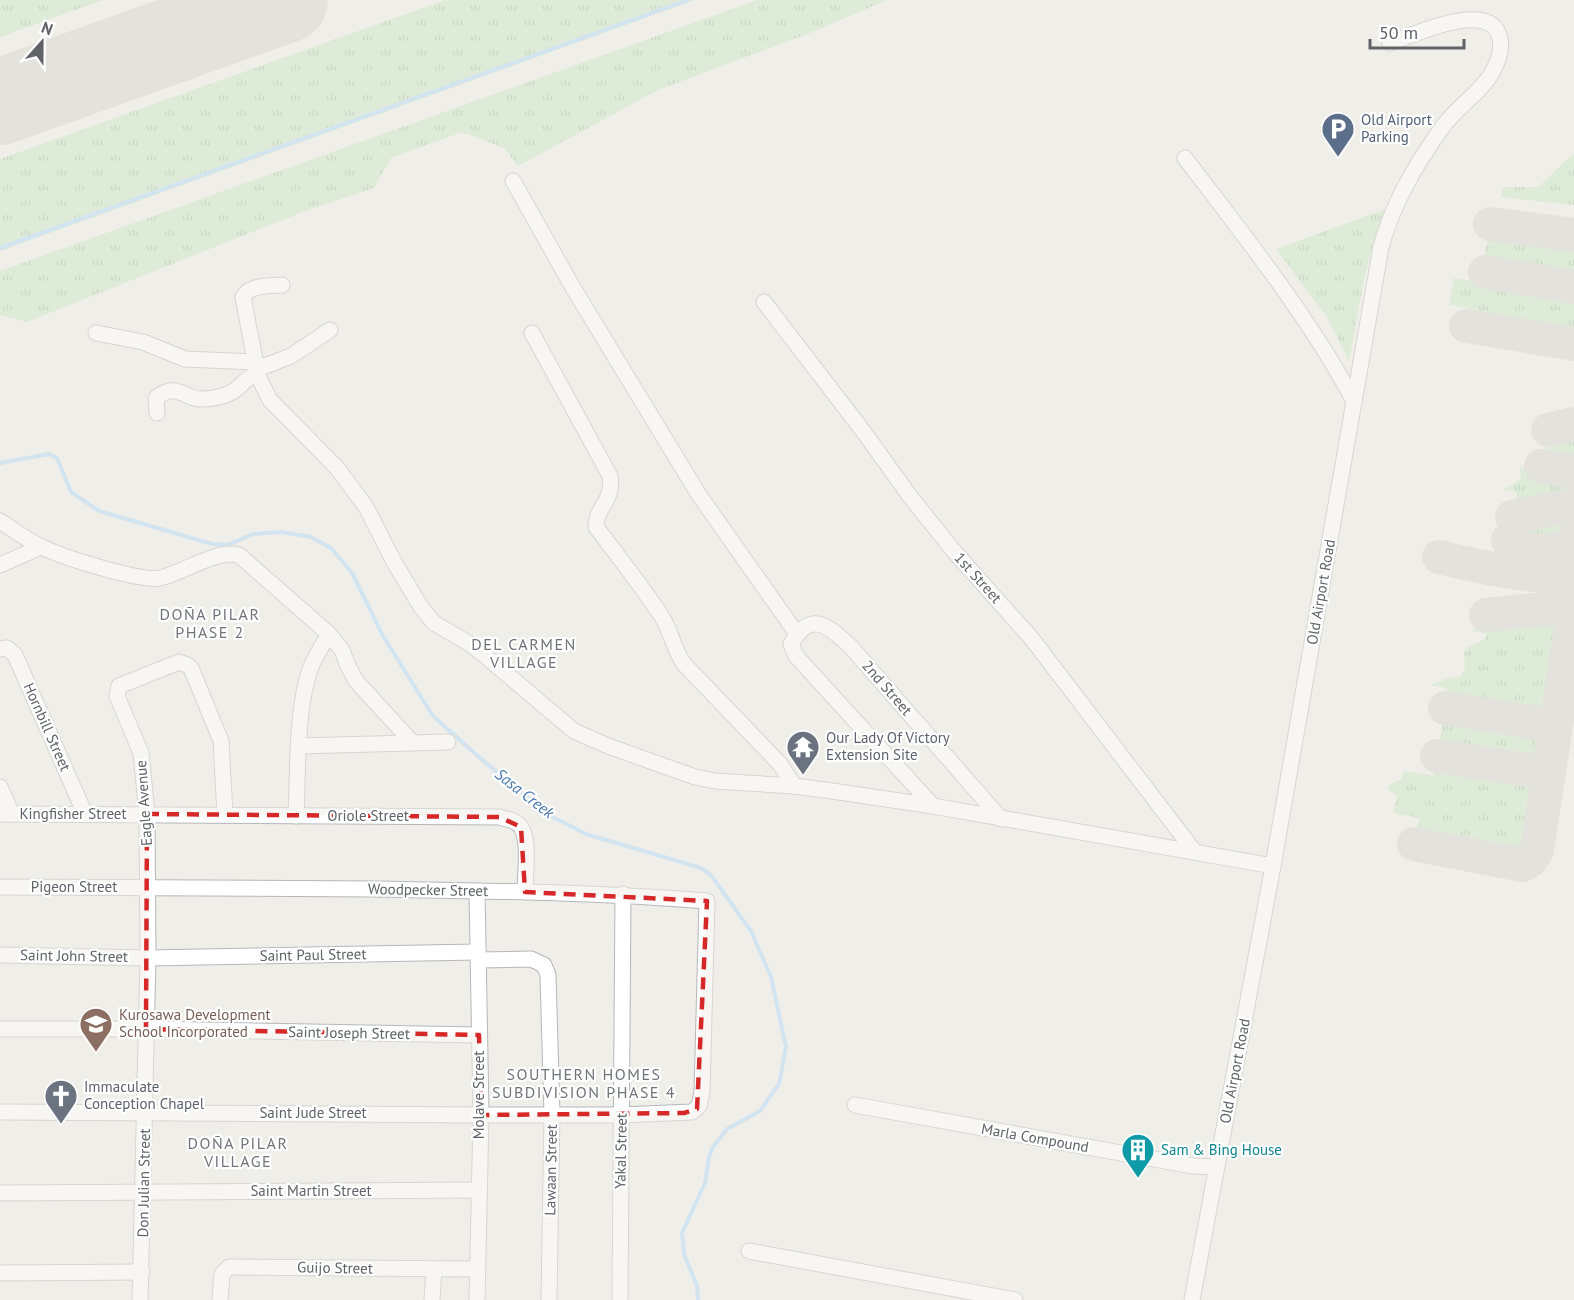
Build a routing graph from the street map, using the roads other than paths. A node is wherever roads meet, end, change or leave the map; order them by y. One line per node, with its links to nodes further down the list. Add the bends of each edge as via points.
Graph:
1 (1390, 43): 10 (street, Old Airport Road, via 1470,18 1491,25 1498,32 1501,50 1488,79 1444,124 1394,206 1375,275)
2 (1185, 158): 10 (street, via 1302,316)
3 (513, 181): 16 (street, via 699,495)
4 (282, 285): 9 (street, via 253,288 244,293 246,323)
5 (764, 302): 30 (street, 1st Street, via 916,504 1032,639)
6 (330, 330): 9 (street, via 291,356)
7 (96, 333): 9 (street, via 143,342 185,359)
8 (532, 333): 21 (street, via 610,476 611,490 598,513 597,527 662,615 684,664 780,764)
9 (257, 368): 11 (street, via 224,395 199,399 180,391 161,394 156,398); 21 (street, via 270,400 337,468 366,507 399,571 434,623 476,649 574,731 589,739 695,777)
10 (1354, 401): 31 (street, Old Airport Road)
11 (157, 414)
12 (0, 521): 13 (street)
13 (41, 547): 14 (street); 15 (street, via 149,579 226,554 239,555)
14 (0, 565)
15 (329, 634): 18 (street, via 357,681); 20 (street, via 306,680)
16 (797, 634): 23 (street, via 791,644 796,656); 29 (street, 2nd Street, via 813,622 827,627 851,647)
17 (0, 649): 25 (street, Hornbill Street, via 7,648 15,655)
18 (412, 742): 19 (street); 20 (street)
19 (448, 742)
20 (299, 746): 28 (street)
21 (794, 786): 23 (street)
22 (0, 787): 24 (street)
23 (933, 806): 29 (street)
24 (6, 814): 25 (street, Kingfisher Street)
25 (86, 814): 26 (street, Kingfisher Street)
26 (147, 814): 27 (street, Oriole Street); 27 (street, Eagle Avenue, via 141,753 117,688 173,663 183,663 191,668 221,741); 33 (street, Eagle Avenue)
27 (225, 815): 28 (street, Oriole Street)
28 (296, 816): 35 (street, Oriole Street, via 499,816 513,820 521,827 525,841)
29 (1001, 819): 30 (street)
30 (1194, 851): 31 (street)
31 (1273, 866): 50 (street, Old Airport Road)
32 (0, 887): 33 (street, Pigeon Street)
33 (148, 887): 34 (street, Woodpecker Street); 39 (street, Don Julian Street)
34 (477, 891): 35 (street, Woodpecker Street); 38 (street, Molave Street)
35 (525, 892): 36 (street, Woodpecker Street)
36 (623, 894): 43 (street, Woodpecker Street, via 707,901); 49 (street, Yakal Street)
37 (0, 955): 39 (street, Saint John Street)
38 (478, 956): 39 (street, Saint Paul Street); 42 (street, Molave Street); 47 (street, Lawaan Street, via 531,959 547,969)
39 (148, 958): 41 (street, Don Julian Street)
40 (0, 1029): 41 (street, Saint Joseph Street)
41 (146, 1029): 42 (street, Saint Joseph Street); 46 (street, Don Julian Street)
42 (479, 1035): 48 (street, Molave Street)
43 (701, 1100): 49 (street, Saint Jude Street, via 692,1112)
44 (855, 1105): 50 (street, Marla Compound, via 1192,1166)
45 (0, 1112): 46 (street, Saint Jude Street)
46 (145, 1113): 48 (street, Saint Jude Street); 52 (street, Don Julian Street)
47 (552, 1114): 48 (street, Saint Jude Street); 49 (street, Saint Jude Street); 63 (street, Lawaan Street)
48 (480, 1115): 51 (street, Molave Street)
49 (621, 1115): 64 (street, Yakal Street)
50 (1216, 1167): 66 (street, Old Airport Road)
51 (478, 1190): 52 (street, Saint Martin Street); 56 (street, Molave Street)
52 (144, 1192): 53 (street, Saint Martin Street); 57 (street, Don Julian Street)
53 (0, 1193)
54 (749, 1251): 65 (street)
55 (434, 1269): 56 (street, Guijo Street); 60 (street, Guijo Street, via 229,1267 222,1274); 61 (street)
56 (477, 1269): 62 (street, Molave Street)
57 (142, 1272): 58 (street); 59 (street, Don Julian Street)
58 (0, 1273)
59 (140, 1300)
60 (220, 1300)
61 (432, 1300)
62 (477, 1300)
63 (549, 1300)
64 (620, 1300)
65 (1015, 1300)
66 (1192, 1300)

